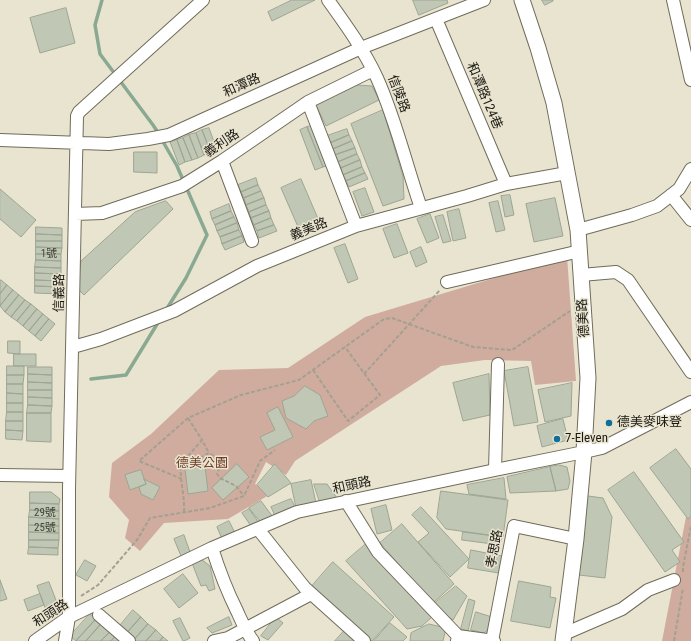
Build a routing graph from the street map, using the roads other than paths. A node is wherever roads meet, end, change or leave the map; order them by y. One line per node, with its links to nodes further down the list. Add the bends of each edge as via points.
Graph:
1 (203, 0): 12 (street, 信義路, via 79,112)
2 (328, 0): 7 (street, 信陵路)
3 (484, 0): 6 (street, 和潭路)
4 (522, 0): 15 (main road, 德美路, via 554,103)
5 (674, 0): 9 (street)
6 (436, 19): 7 (street, 和潭路); 16 (street, 和潭路124巷)
7 (361, 48): 8 (street, 信陵路); 12 (street, 和潭路, via 169,134 109,144)
8 (373, 70): 10 (street, 義利路); 18 (street, 信陵路, via 390,109)
9 (691, 80)
10 (308, 102): 13 (street, 義利路); 21 (street)
11 (0, 140): 12 (street, 和潭路)
12 (76, 143): 19 (street, 信義路)
13 (222, 161): 19 (street, 義利路, via 182,186 102,212); 23 (street)
14 (691, 169): 17 (street, via 679,189)
15 (566, 173): 16 (street, 義美路); 22 (main road, 德美路)
16 (506, 184): 18 (street, 義美路)
17 (671, 195): 20 (street); 22 (street, via 657,206)
18 (421, 208): 21 (street, 義美路)
19 (75, 214): 27 (street, 信義路)
20 (691, 220)
21 (356, 226): 27 (street, 義美路, via 257,266 163,315 101,339)
22 (578, 230): 24 (main road, 德美路)
23 (252, 241)
24 (580, 251): 25 (main road, 德美路); 26 (street)
25 (581, 275): 29 (street, via 616,272 628,280); 31 (main road, 德美路, via 588,378)
26 (447, 282)
27 (73, 346): 34 (street, 信義路)
28 (498, 364): 32 (street)
29 (691, 372)
30 (691, 402): 31 (street, 和頭路, via 602,448)
31 (584, 452): 32 (street, 和頭路); 37 (main road, 德美路)
32 (495, 465): 35 (street, 和頭路)
33 (0, 475): 34 (street)
34 (70, 476): 42 (street, 信義路)
35 (346, 502): 36 (street, 和頭路, via 298,512); 45 (street, via 378,552)
36 (258, 529): 38 (street, 和頭路); 40 (street)
37 (576, 539): 44 (main road, 德美路); 52 (street, 孝思路, via 514,526)
38 (212, 548): 42 (street, 和頭路); 43 (street, via 220,573)
39 (674, 580): 44 (street, via 648,590 622,609)
40 (311, 594): 43 (street); 51 (street)
41 (99, 615): 48 (street)
42 (69, 617): 46 (street, 和頭路); 47 (street, 信義路)
43 (245, 629): 49 (street, via 228,638); 50 (street)
44 (563, 637)
45 (457, 638): 52 (street)
46 (35, 641)
47 (65, 641)
48 (130, 641)
49 (214, 641)
50 (253, 641)
51 (364, 641)
52 (493, 641)

